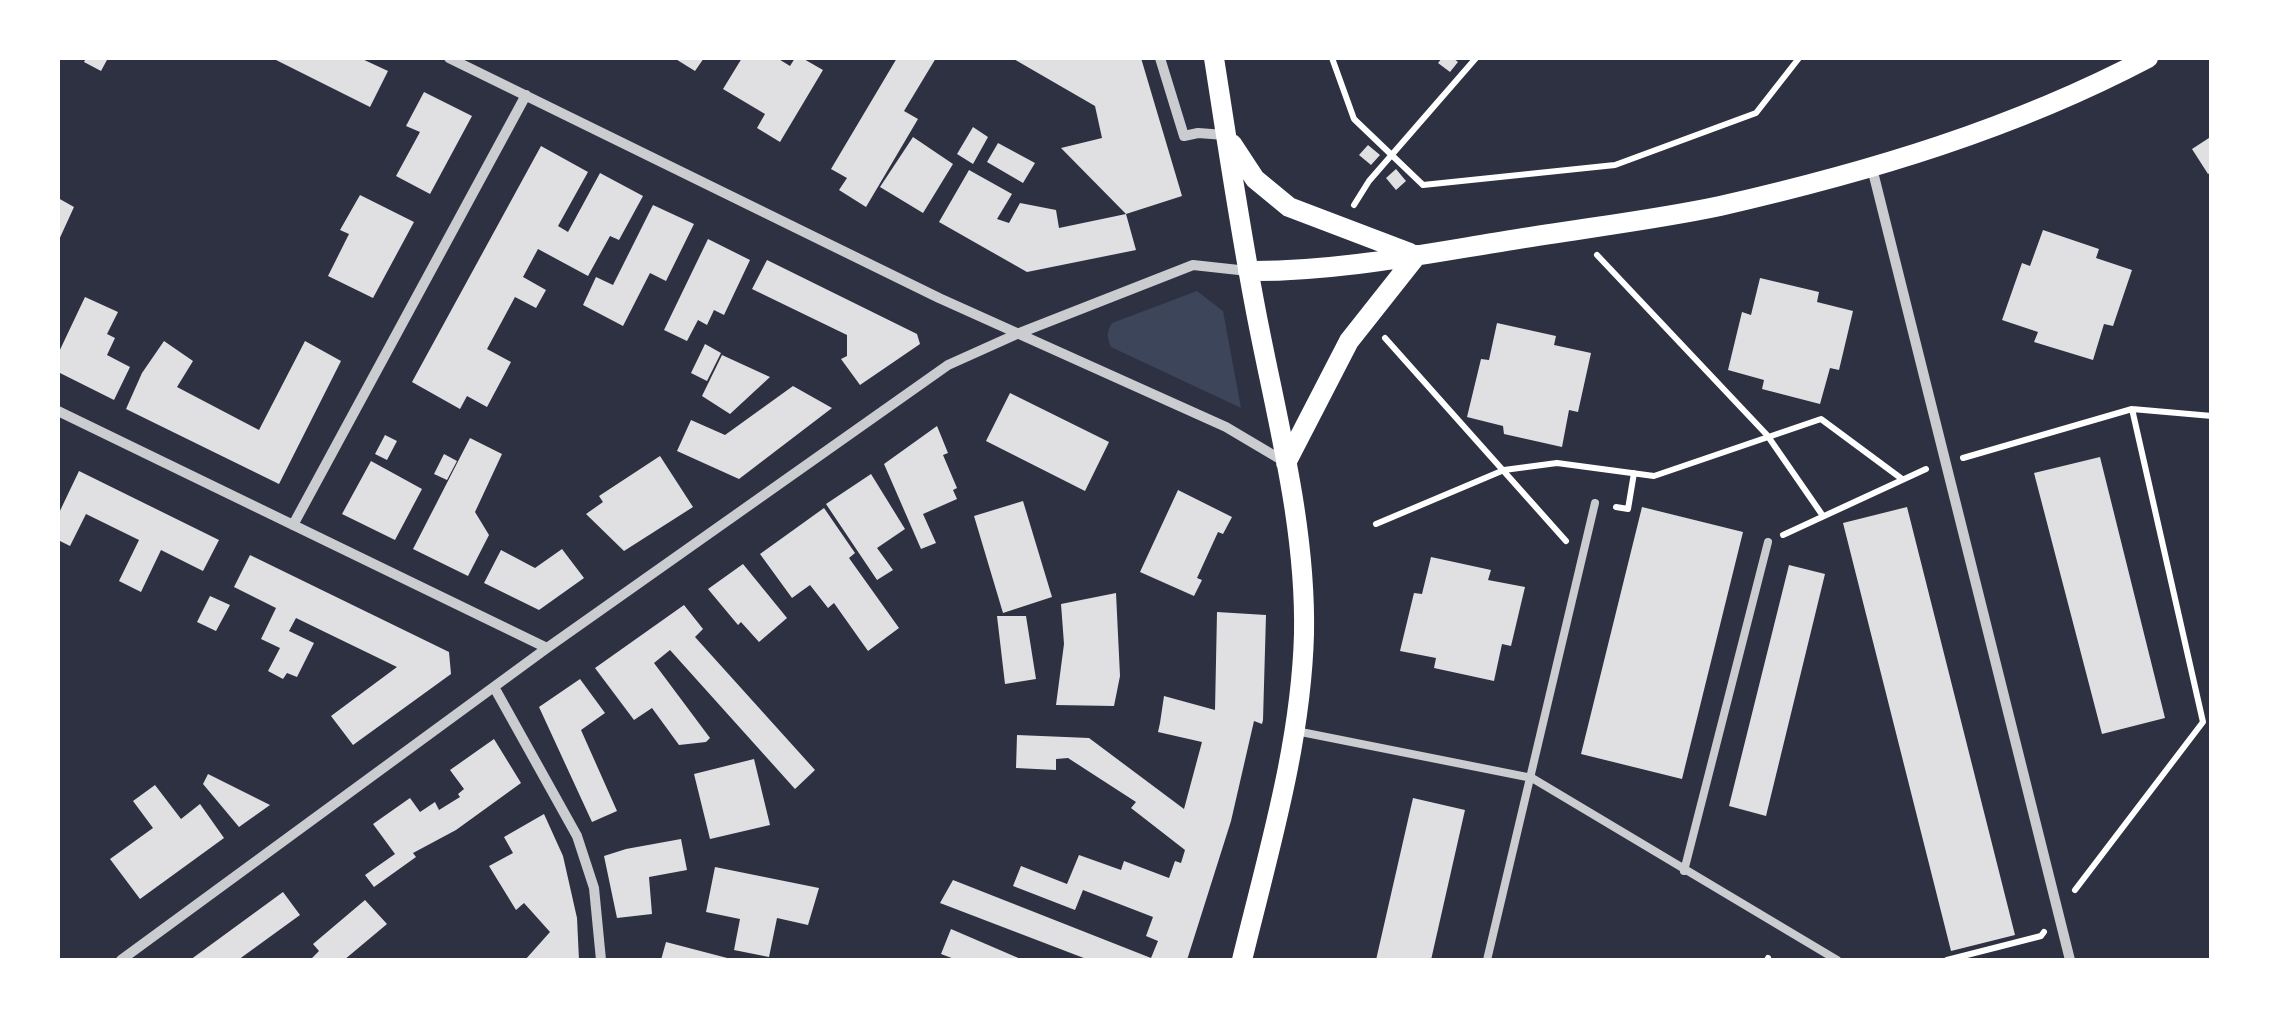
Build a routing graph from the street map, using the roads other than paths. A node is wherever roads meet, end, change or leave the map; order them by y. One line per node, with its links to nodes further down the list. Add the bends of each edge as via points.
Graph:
1 (449, 58): 5 (street)
2 (1160, 58): 6 (street, via 1184,136)
3 (1214, 58): 6 (main road)
4 (2148, 58): 7 (main road, via 2056,104)
5 (526, 95): 10 (street); 14 (street)
6 (1226, 135): 8 (main road, via 1255,178 1289,207); 9 (main road)
7 (1872, 168): 8 (main road, via 1718,206); 26 (street)
8 (1417, 255): 9 (main road); 12 (main road, via 1349,340)
9 (1248, 272): 10 (street, via 1193,265); 12 (main road)
10 (1016, 334): 12 (street, via 1226,427); 16 (street, via 948,366)
11 (58, 411): 14 (street)
12 (1286, 463): 18 (main road, via 1302,570)
13 (1595, 503): 19 (lane)
14 (293, 525): 16 (street)
15 (1768, 542): 20 (lane)
16 (547, 648): 17 (street)
17 (494, 687): 21 (street); 22 (street, via 577,836 594,888)
18 (1296, 731): 19 (lane); 23 (main road)
19 (1532, 778): 20 (lane); 24 (lane)
20 (1684, 871): 25 (lane)
21 (120, 960)
22 (601, 960)
23 (1242, 960)
24 (1487, 960)
25 (1837, 960)
26 (2070, 960)

